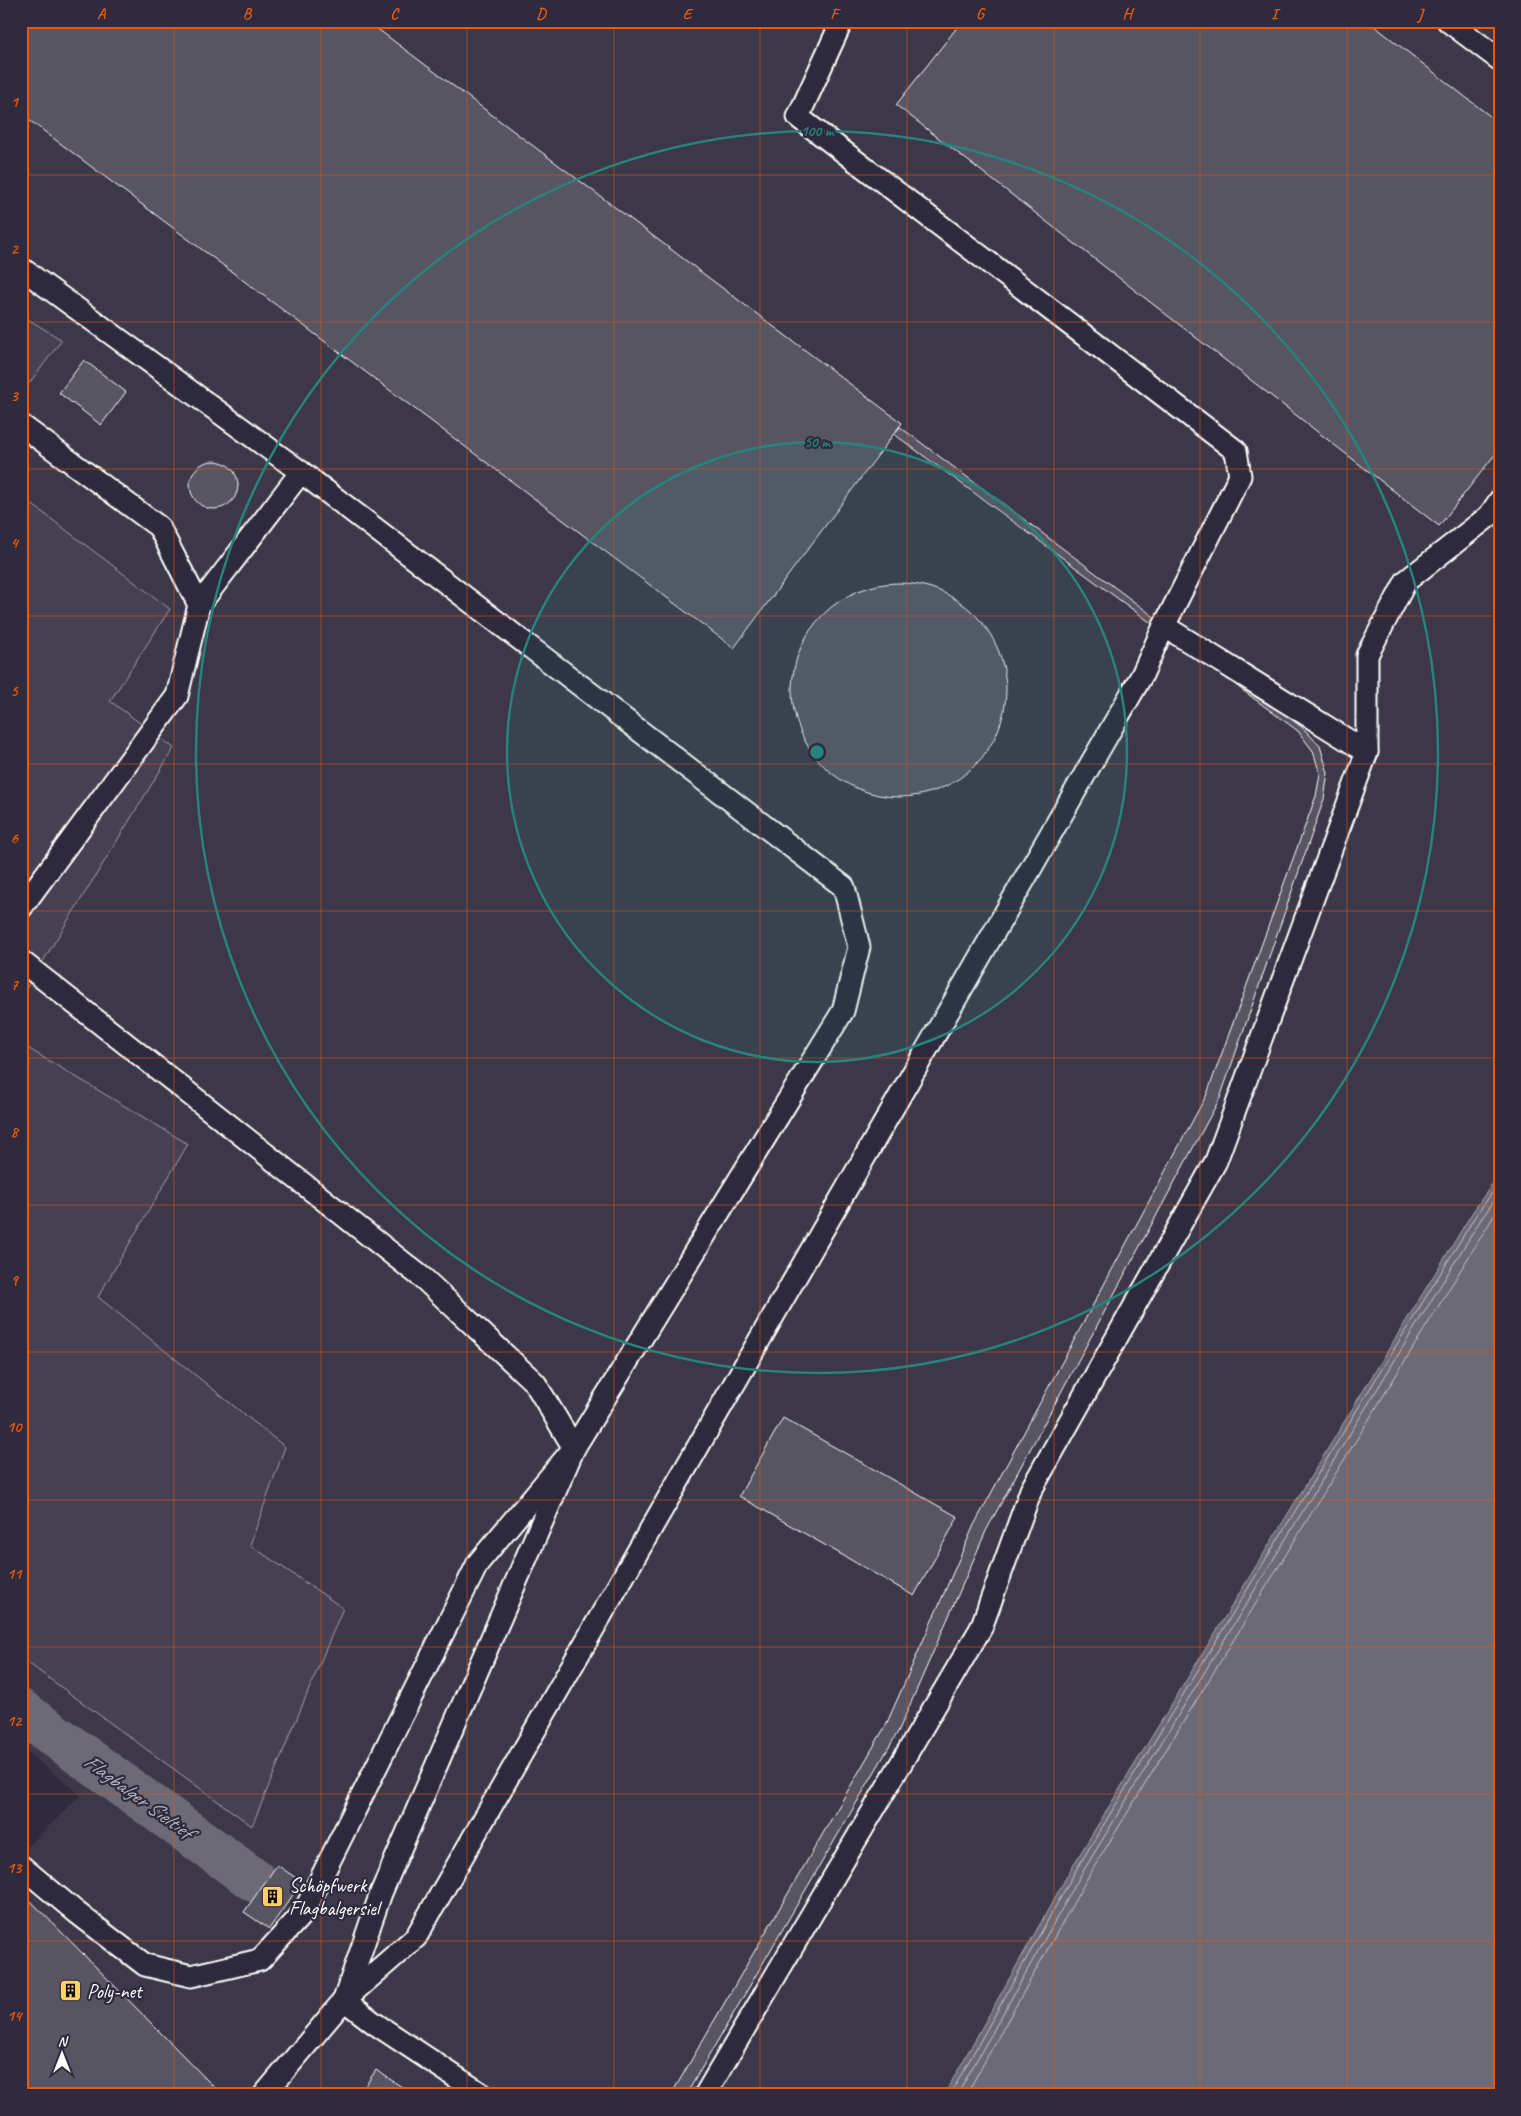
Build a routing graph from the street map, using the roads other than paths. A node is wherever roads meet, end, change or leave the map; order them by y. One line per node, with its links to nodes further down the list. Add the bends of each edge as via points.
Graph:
1 (842, 21): 9 (lane, via 798,116 1236,452 1240,476)
2 (1448, 21): 3 (lane)
3 (1500, 60)
4 (21, 268): 6 (lane)
5 (21, 425): 8 (lane, via 159,527)
6 (301, 472): 8 (lane); 13 (lane, via 844,886 859,947 843,1011)
7 (1500, 500): 10 (lane, via 1489,516 1406,581 1367,654)
8 (199, 606): 11 (lane, via 177,696)
9 (1164, 626): 10 (lane); 15 (lane, via 1142,675 416,1937)
10 (1367, 752): 18 (lane, via 1216,1161 1031,1490 981,1628)
11 (21, 908)
12 (21, 961): 13 (lane, via 424,1279 535,1383)
13 (574, 1448): 14 (lane, via 478,1563 304,1912 260,1960 191,1976 145,1965); 15 (lane, via 381,1894)
14 (21, 1866)
15 (344, 2000): 16 (lane); 17 (lane)
16 (264, 2095)
17 (483, 2095)
18 (705, 2095)

